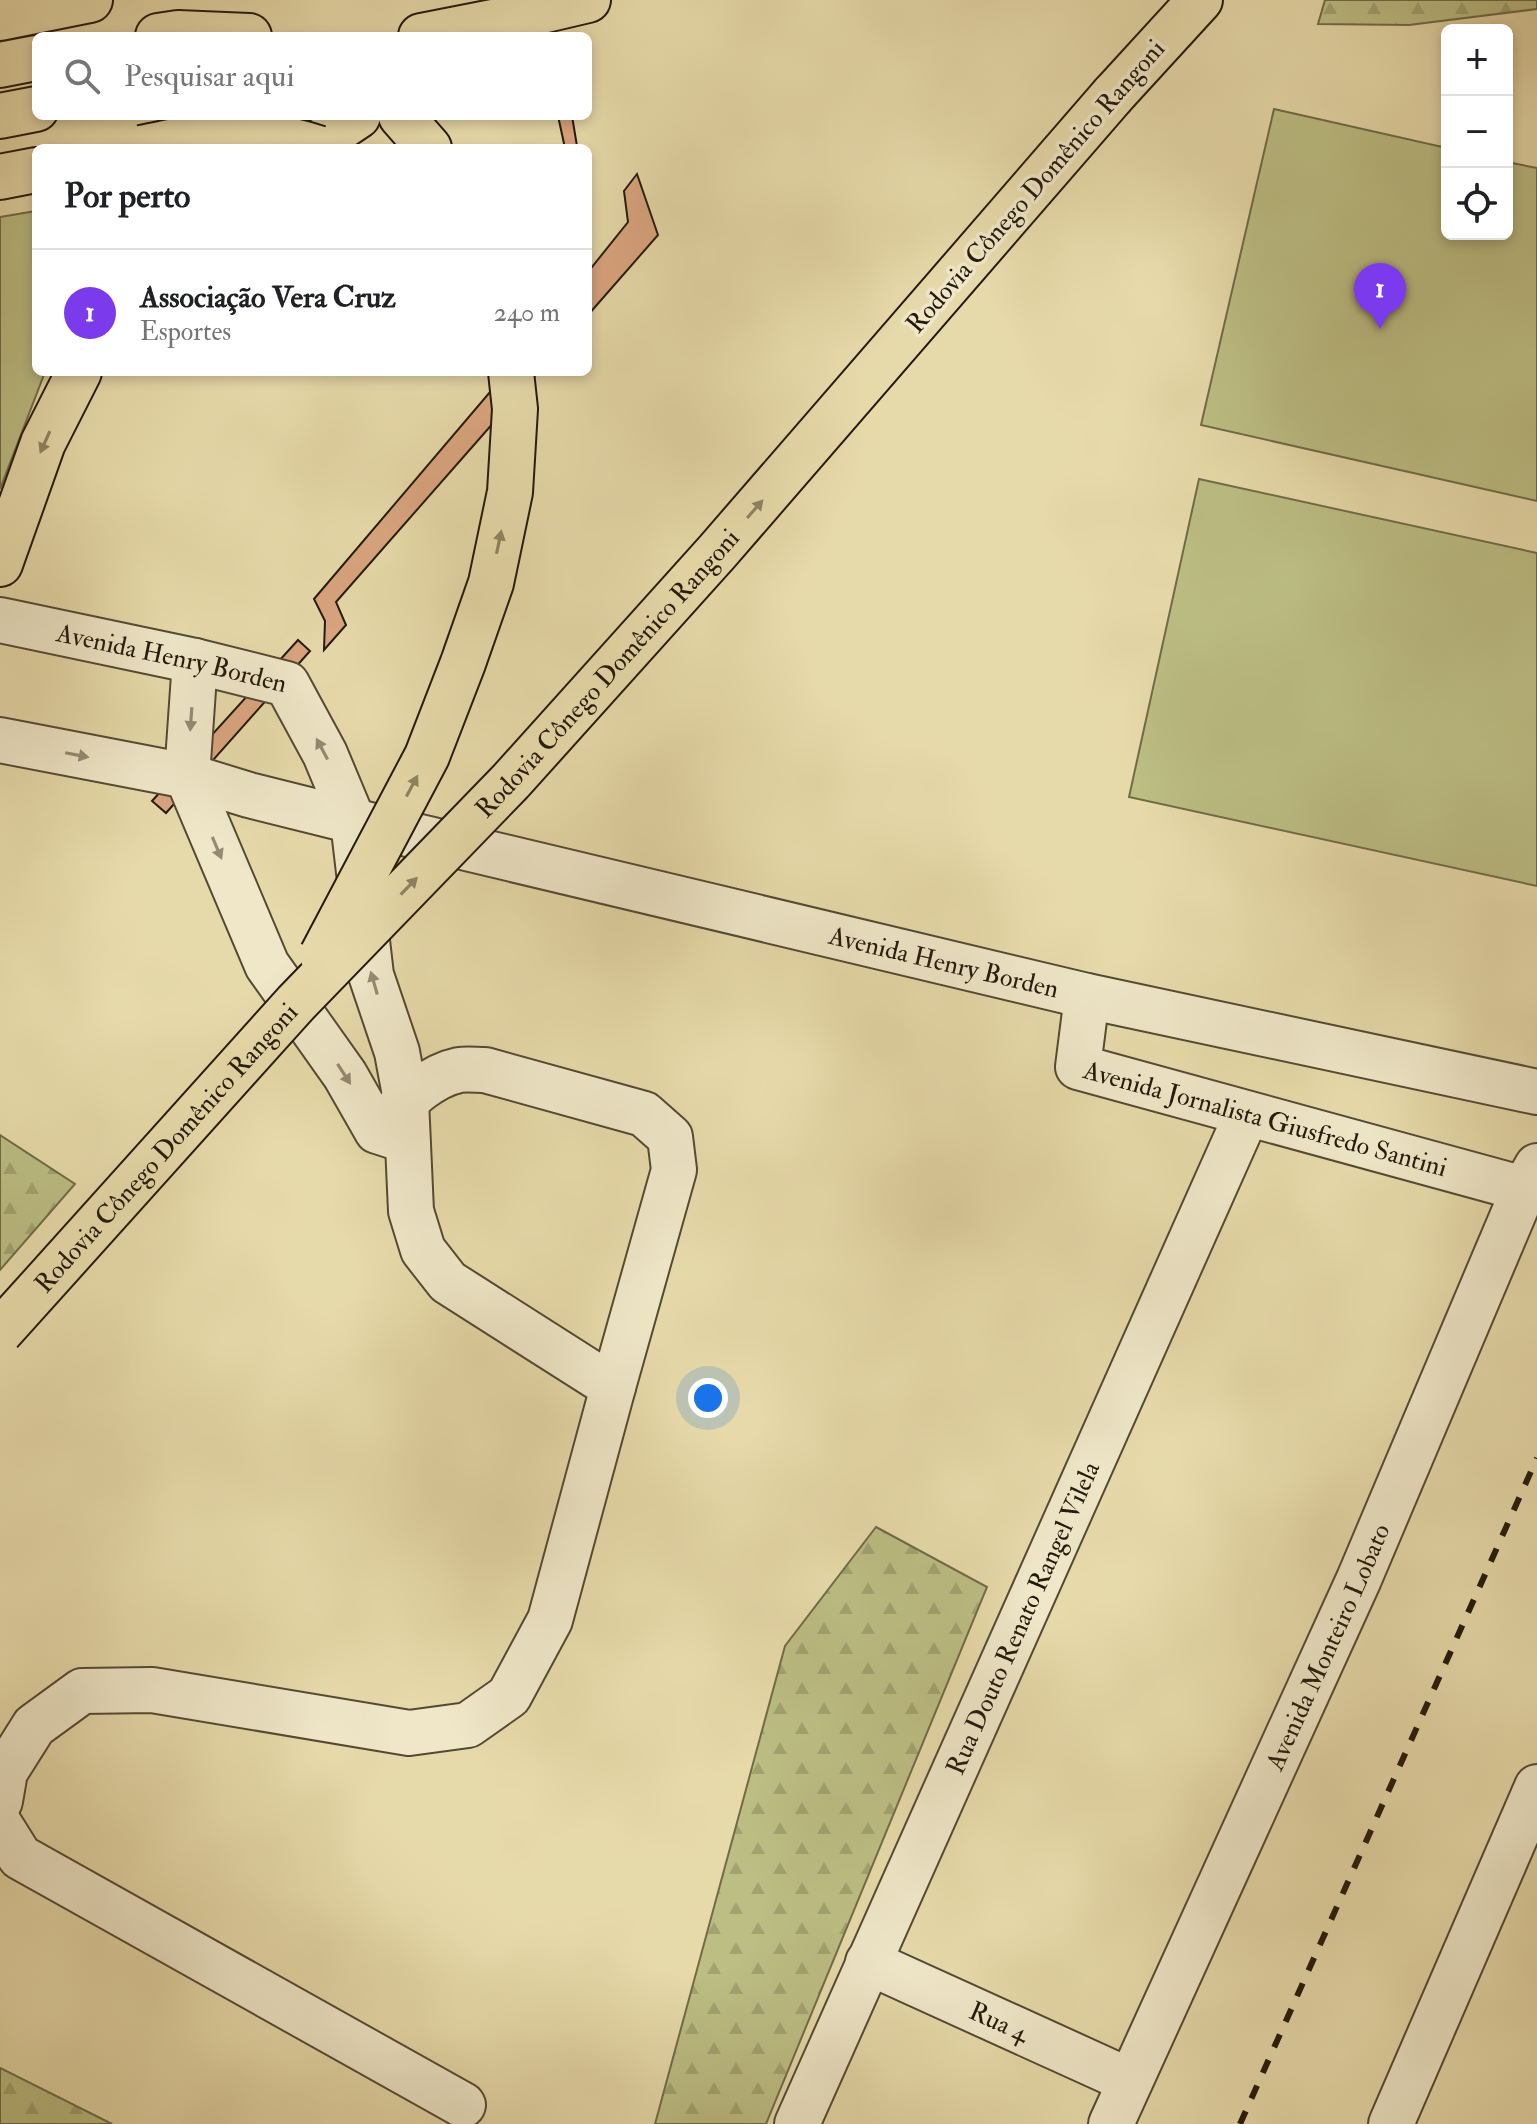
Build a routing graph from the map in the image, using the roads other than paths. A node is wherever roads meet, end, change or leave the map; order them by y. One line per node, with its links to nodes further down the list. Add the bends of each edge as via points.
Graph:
1 (90, 0): 4 (highway)
2 (588, 0): 5 (highway)
3 (1197, 5): 28 (highway, Rodovia Cônego Domênico Rangoni, one-way to 3, bridge, via 511,781)
4 (0, 18)
5 (491, 28): 6 (highway)
6 (456, 32)
7 (32, 59): 8 (highway)
8 (0, 65)
9 (32, 110): 10 (highway)
10 (0, 116)
11 (352, 120): 15 (highway)
12 (404, 120): 16 (highway)
13 (162, 144): 14 (highway, bridge, via 209,135)
14 (307, 144)
15 (316, 144)
16 (426, 144)
17 (32, 171): 18 (highway)
18 (0, 177)
19 (77, 376): 21 (highway, one-way to 21, via 43,443)
20 (511, 376): 28 (highway, one-way to 20, bridge, via 427,756 491,583 510,492)
21 (0, 564)
22 (0, 620): 23 (street, Avenida Henry Borden)
23 (195, 661): 25 (street, one-way to 25); 26 (street, Avenida Henry Borden, one-way to 23, via 287,684)
24 (0, 740): 25 (street, Avenida Henry Borden, one-way to 25)
25 (187, 776): 26 (street, Avenida Henry Borden); 31 (street, one-way to 31, via 267,965 345,1075)
26 (353, 821): 27 (street, Avenida Henry Borden); 31 (street, one-way to 26, via 397,1052 371,975)
27 (1087, 996): 29 (street, Avenida Henry Borden); 30 (street, Avenida Jornalista Giusfredo Santini, via 1078,1067)
28 (296, 1003): 33 (highway, Rodovia Cônego Domênico Rangoni, bridge)
29 (1537, 1092)
30 (1247, 1114): 32 (street, Avenida Jornalista Giusfredo Santini); 38 (street, Rua Douto Renato Rangel Vilela)
31 (397, 1124): 34 (street, via 423,1250 448,1282); 34 (street, via 438,1077 485,1070 644,1114 670,1137 674,1170)
32 (1531, 1178): 39 (street, Avenida Monteiro Lobato, via 1359,1579)
33 (0, 1332)
34 (613, 1387): 36 (street, via 550,1620 509,1696 468,1725 409,1733 152,1690 82,1691 34,1726 5,1772)
35 (1537, 1787): 43 (street)
36 (0, 1801)
37 (0, 1825): 40 (street, via 20,1857)
38 (868, 1962): 39 (street, Rua 4); 41 (street, Rua Douto Renato Rangel Vilela)
39 (1130, 2081): 42 (street, Avenida Monteiro Lobato)
40 (463, 2105)
41 (797, 2124)
42 (1111, 2124)
43 (1391, 2124)

